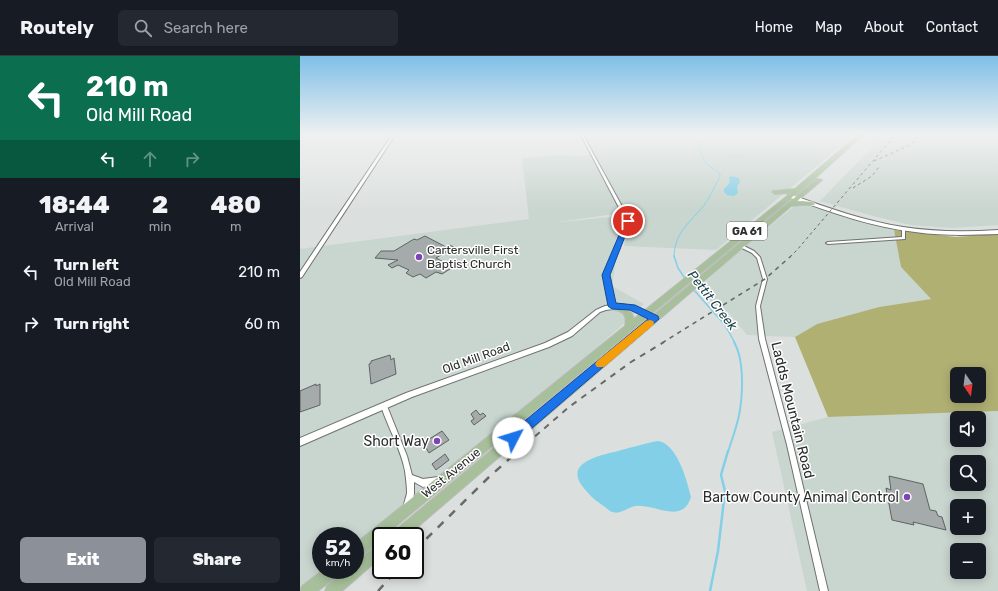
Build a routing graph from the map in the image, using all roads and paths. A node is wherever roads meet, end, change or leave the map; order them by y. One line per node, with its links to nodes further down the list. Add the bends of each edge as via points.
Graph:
1 (377, 160): 17 (street)
2 (595, 160): 18 (street, via 628,221 606,275)
3 (832, 160): 7 (main road, West Avenue / GA 61)
4 (841, 160): 5 (main road)
5 (830, 170)
6 (822, 177): 8 (main road, West Avenue / GA 61)
7 (798, 189): 9 (main road, West Avenue / GA 61); 10 (main road, via 775,192 781,197)
8 (805, 192): 9 (main road, West Avenue / GA 61); 11 (main road, via 806,198)
9 (793, 198): 10 (main road, West Avenue / GA 61); 11 (main road); 12 (main road, West Avenue / GA 61)
10 (782, 203): 19 (main road, West Avenue / GA 61)
11 (814, 205): 12 (main road, via 802,203); 13 (main road, via 860,220)
12 (789, 206): 16 (main road, West Avenue / GA 61)
13 (903, 229): 14 (main road, via 946,234); 15 (street, via 904,238)
14 (998, 232)
15 (828, 243)
16 (741, 246): 20 (main road, West Avenue / GA 61); 33 (street, Ladds Mountain Road, via 759,258 765,279 758,306 762,339)
17 (300, 276)
18 (612, 306): 19 (street, Old Mill Road, via 632,307); 21 (main road, via 625,309 629,314); 22 (street, Old Mill Road, via 598,311 570,334 547,345)
19 (646, 314): 20 (street, Old Mill Road); 21 (main road, West Avenue / GA 61)
20 (655, 319): 27 (main road, West Avenue / GA 61)
21 (629, 328): 25 (main road, West Avenue / GA 61)
22 (384, 406): 23 (street, Old Mill Road); 24 (street)
23 (300, 442)
24 (410, 476): 25 (street, via 423,482); 26 (street, via 410,497)
25 (442, 480): 26 (main road, West Avenue / GA 61)
26 (404, 512): 28 (main road, West Avenue / GA 61)
27 (408, 527)
28 (364, 545)
29 (372, 557): 32 (main road)
30 (322, 579): 31 (main road)
31 (307, 591)
32 (332, 591)
33 (824, 591)

